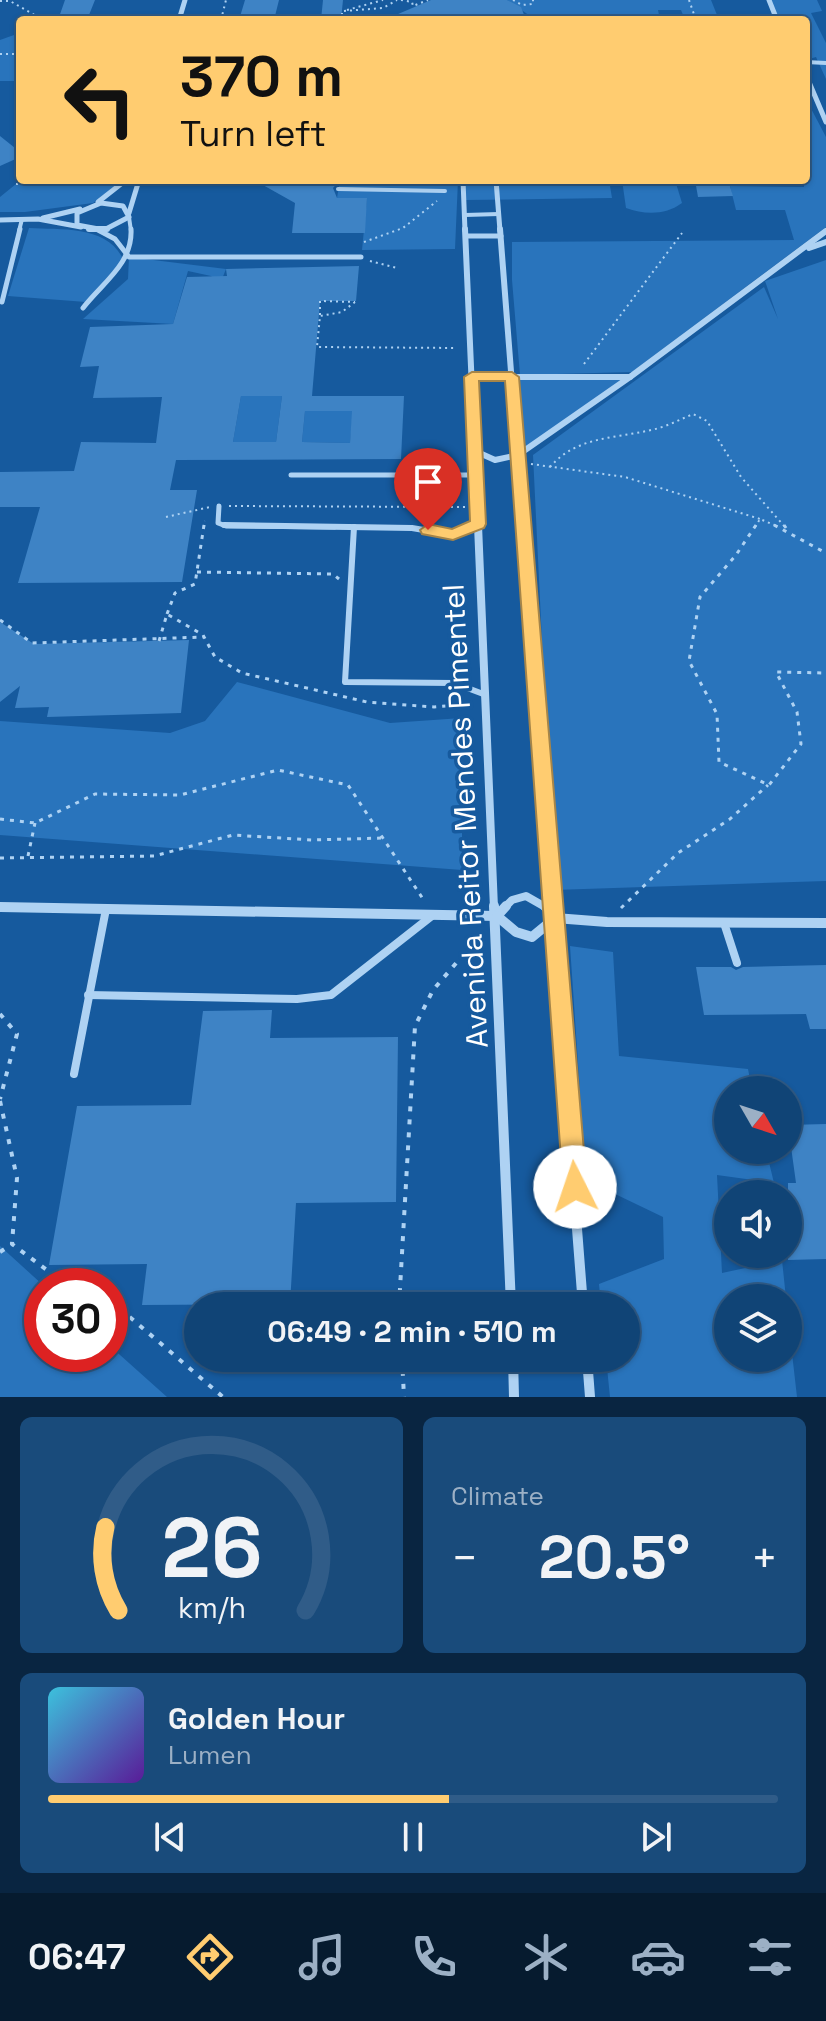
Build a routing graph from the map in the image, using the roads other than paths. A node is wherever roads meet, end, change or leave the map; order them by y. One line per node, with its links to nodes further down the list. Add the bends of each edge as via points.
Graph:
1 (810, 86): 2 (street)
2 (826, 122)
3 (121, 184): 9 (street)
4 (138, 184): 12 (street)
5 (463, 184): 13 (street, Avenida Reitor Mendes Pimentel)
6 (496, 184): 11 (street)
7 (338, 189): 8 (street)
8 (445, 191)
9 (95, 203): 10 (street); 12 (street, via 117,204)
10 (82, 209): 15 (street); 17 (street, via 75,221)
11 (499, 214): 13 (lane); 21 (street)
12 (129, 215): 18 (street, via 120,225); 24 (lane)
13 (465, 215): 20 (street, Avenida Reitor Mendes Pimentel)
14 (22, 219): 15 (street); 16 (street); 26 (lane)
15 (38, 219): 17 (street)
16 (0, 220)
17 (82, 228): 18 (street)
18 (98, 230): 24 (lane, via 115,239)
19 (826, 231): 23 (street)
20 (466, 236): 21 (lane); 28 (street, Avenida Reitor Mendes Pimentel)
21 (501, 236): 29 (street)
22 (826, 242): 23 (street)
23 (797, 253): 30 (street)
24 (129, 257): 25 (lane); 27 (lane)
25 (361, 257)
26 (2, 302)
27 (83, 308)
28 (472, 377): 29 (street); 31 (street, Avenida Reitor Mendes Pimentel)
29 (512, 377): 30 (street); 32 (street)
30 (630, 377): 32 (street)
31 (475, 451): 32 (street, via 488,460); 34 (street, Avenida Reitor Mendes Pimentel)
32 (518, 459): 43 (street)
33 (291, 475): 34 (lane)
34 (476, 475): 36 (street, Avenida Reitor Mendes Pimentel)
35 (219, 506): 37 (lane, via 218,523 226,526)
36 (478, 524): 37 (lane, via 453,534); 38 (street, Avenida Reitor Mendes Pimentel)
37 (354, 527): 38 (lane, via 345,682 454,683)
38 (486, 698): 42 (street, Avenida Reitor Mendes Pimentel)
39 (0, 907): 40 (street)
40 (106, 909): 41 (street); 47 (lane)
41 (433, 915): 42 (street); 47 (lane, via 331,995)
42 (497, 916): 43 (street, via 532,937); 43 (street, via 510,899 525,895 543,903); 49 (street, Avenida Reitor Mendes Pimentel)
43 (555, 918): 44 (street); 50 (street)
44 (724, 923): 45 (street); 46 (lane)
45 (826, 923)
46 (737, 963)
47 (88, 995): 48 (lane)
48 (74, 1074)
49 (510, 1292)
50 (582, 1292)
51 (514, 1372): 53 (street)
52 (588, 1372): 54 (street)
53 (517, 1396)
54 (590, 1397)

